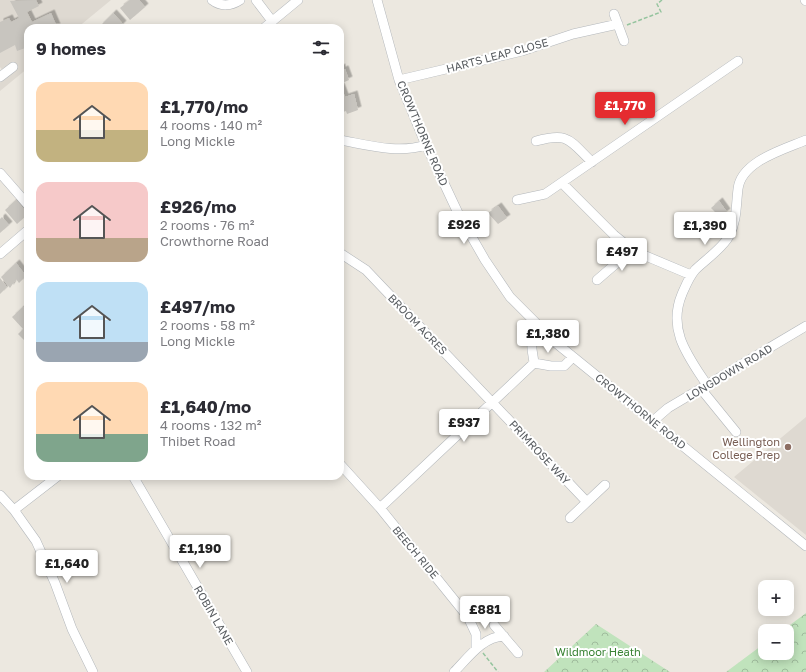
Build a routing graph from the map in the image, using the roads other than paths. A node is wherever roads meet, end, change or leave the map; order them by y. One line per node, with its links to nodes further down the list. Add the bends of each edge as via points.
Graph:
1 (212, 0): 2 (street, via 228,6)
2 (240, 0)
3 (256, 0): 7 (street)
4 (298, 0): 7 (street)
5 (377, 0): 14 (street, CROWTHORNE ROAD)
6 (614, 14): 9 (street)
7 (272, 21): 8 (street)
8 (269, 24)
9 (619, 26): 10 (street); 14 (street, HARTS LEAP CLOSE, via 573,34 522,52)
10 (624, 41)
11 (738, 60): 19 (street)
12 (13, 67): 13 (street)
13 (0, 77)
14 (400, 80): 18 (street, CROWTHORNE ROAD)
15 (536, 140): 19 (street, via 554,136 569,139)
16 (806, 140): 28 (street, via 759,160 745,172 738,186 735,222 729,237)
17 (344, 141): 18 (street, via 396,149 413,149)
18 (426, 145): 31 (street, CROWTHORNE ROAD, via 458,213 484,260 510,297)
19 (592, 162): 21 (street)
20 (0, 173): 22 (street)
21 (562, 183): 23 (street, via 545,194); 25 (street)
22 (24, 200)
23 (517, 200)
24 (24, 233): 26 (street)
25 (629, 247): 28 (street); 29 (street)
26 (0, 254)
27 (344, 255): 35 (street, BROOM ACRES, via 366,270)
28 (691, 275): 34 (street, via 678,305 677,329 683,347)
29 (597, 280)
30 (806, 326): 34 (street, LONGDOWN ROAD)
31 (540, 329): 32 (street, CROWTHORNE ROAD); 33 (street, via 530,344)
32 (573, 357): 33 (street, via 564,366); 36 (street, CROWTHORNE ROAD)
33 (534, 363): 35 (street)
34 (704, 387): 36 (street, LONGDOWN ROAD, via 668,408); 37 (street)
35 (492, 401): 43 (street, PRIMROSE WAY); 44 (street)
36 (653, 422): 47 (street, CROWTHORNE ROAD)
37 (736, 432)
38 (344, 468): 44 (street, BEECH RIDE)
39 (53, 480): 45 (street)
40 (135, 480): 55 (street, ROBIN LANE)
41 (605, 485): 43 (street)
42 (0, 494): 45 (street)
43 (587, 502): 46 (street)
44 (380, 508): 49 (street, BEECH RIDE, via 451,594 468,617)
45 (14, 510): 54 (street, via 36,541 72,629)
46 (570, 518)
47 (806, 546)
48 (494, 624): 50 (street)
49 (476, 634): 51 (street); 52 (street, BEECH RIDE)
50 (504, 636): 51 (street); 53 (street)
51 (488, 640): 52 (street)
52 (476, 648): 56 (street)
53 (518, 653)
54 (93, 672)
55 (247, 672)
56 (454, 672)

